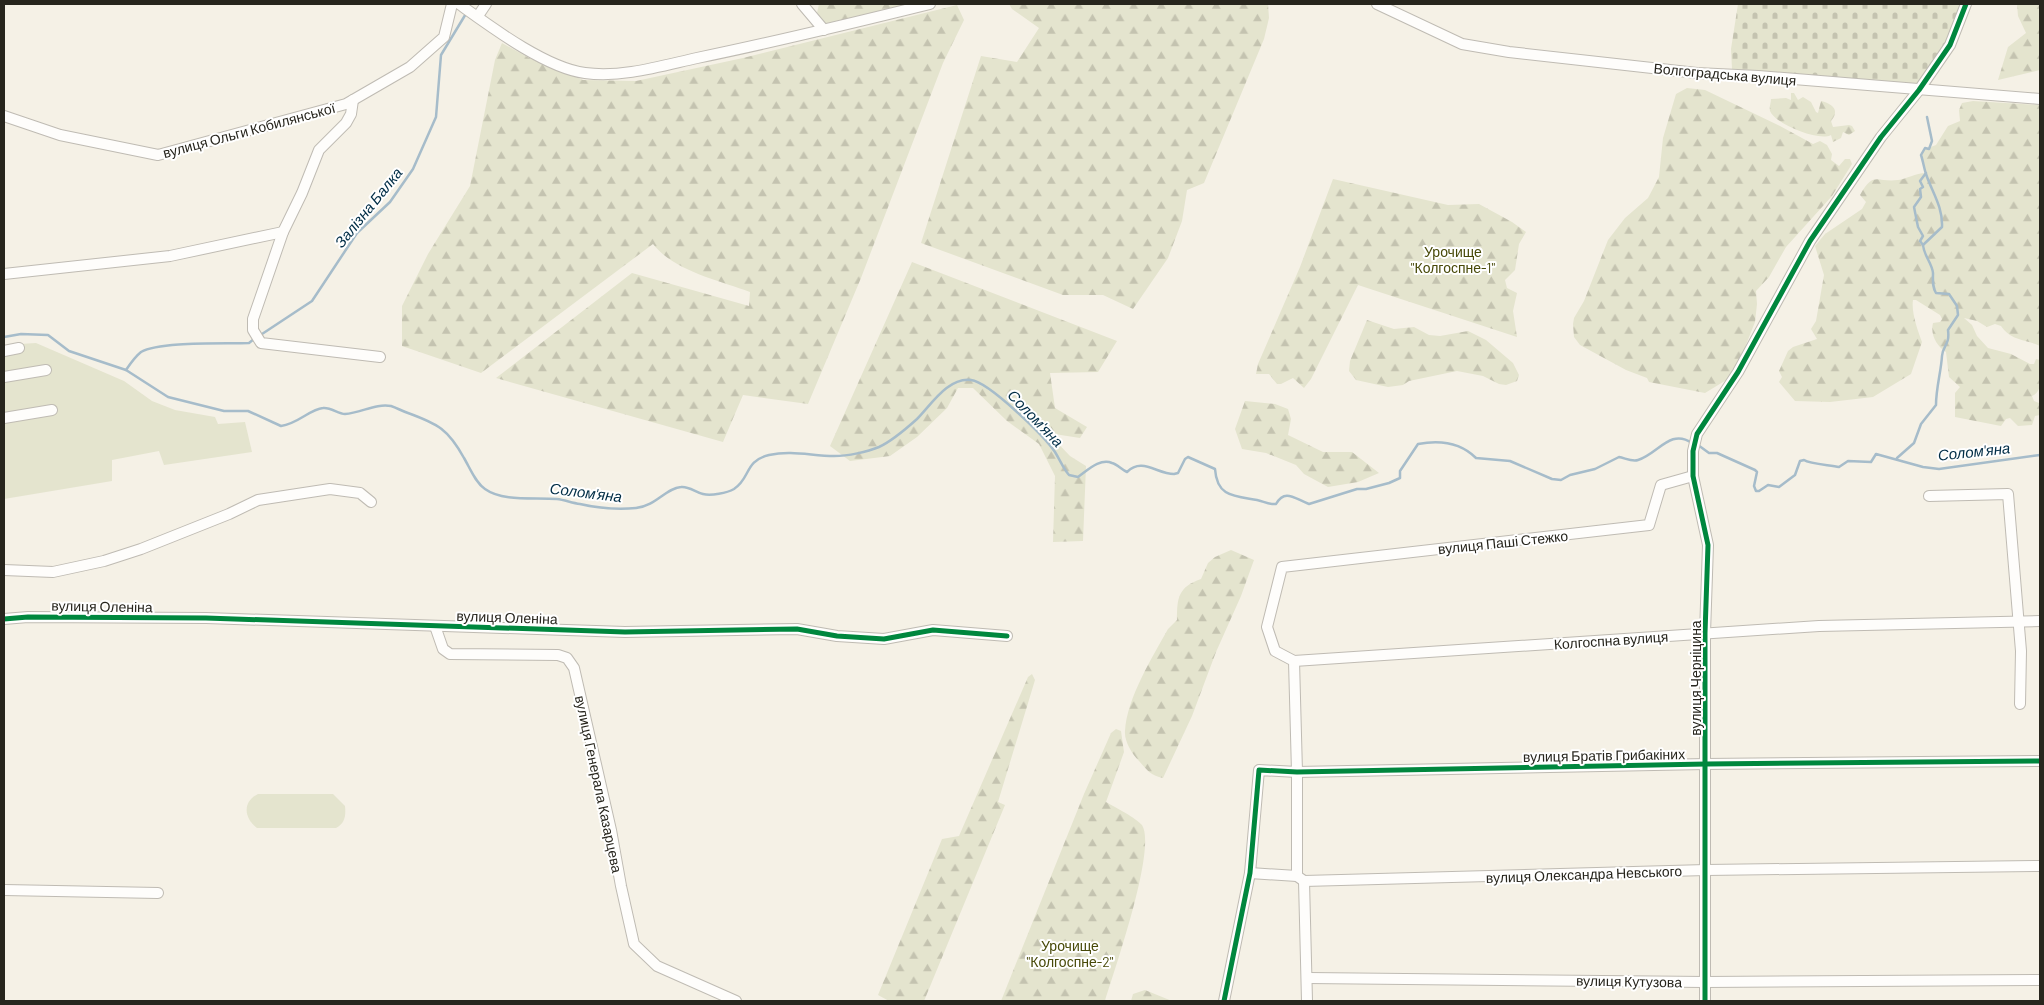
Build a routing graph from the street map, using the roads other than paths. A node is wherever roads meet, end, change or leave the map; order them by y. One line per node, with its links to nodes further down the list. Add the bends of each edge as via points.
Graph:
1 (452, 4): 12 (street, вулиця Ольги Кобилянської, via 444,37 410,67)
2 (459, 4): 8 (street)
3 (486, 4): 8 (street)
4 (802, 4): 9 (street)
5 (930, 4): 9 (street)
6 (1377, 4): 10 (street, Волгоградська вулиця, via 1462,44 1509,52 1696,74)
7 (1966, 4): 10 (street, via 1950,45)
8 (475, 15): 9 (street, via 552,62 584,73 601,74 640,70)
9 (824, 30)
10 (1919, 90): 11 (street, Волгоградська вулиця); 23 (street, вулиця Черніцина, via 1881,138 1810,241 1738,372 1697,434)
11 (2040, 99)
12 (353, 100): 13 (street, вулиця Ольги Кобилянської, via 158,155 60,136); 14 (street, via 346,123 319,150)
13 (4, 116)
14 (283, 232): 15 (street, via 170,256); 18 (street, via 253,319 257,338)
15 (4, 274)
16 (19, 348): 17 (street)
17 (4, 351)
18 (380, 357)
19 (46, 370): 20 (street)
20 (4, 378)
21 (52, 410): 22 (street)
22 (4, 418)
23 (1693, 476): 31 (street, вулиця Черніцина, via 1708,545); 33 (street, вулиця Паші Стежко, via 1661,485 1649,525 1282,567 1268,628 1275,651)
24 (1929, 496): 29 (street, via 2008,494)
25 (371, 502): 26 (street, via 360,493 330,489 258,500 140,550 104,561 52,572)
26 (4, 570)
27 (4, 619): 30 (street, вулиця Оленіна, via 206,618)
28 (2040, 621): 29 (street, Колгоспна вулиця)
29 (2018, 623): 31 (street, Колгоспна вулиця, via 1819,626); 34 (street)
30 (435, 626): 32 (street, вулиця Оленіна, via 625,632 797,629 884,639 933,630); 47 (street, вулиця Генерала Казарцева, via 443,649 450,654 558,655 567,658 574,668 634,944 657,966)
31 (1705, 633): 33 (street, Колгоспна вулиця); 36 (street, вулиця Черніцина)
32 (1007, 636)
33 (1294, 661): 37 (street)
34 (2020, 704)
35 (2040, 762): 36 (street, вулиця Братів Грибакіних)
36 (1706, 764): 37 (street, вулиця Братів Грибакіних); 39 (street, вулиця Черніцина)
37 (1297, 772): 40 (street, вулиця Братів Грибакіних, via 1258,770); 41 (street)
38 (2040, 866): 39 (street, вулиця Олександра Невського)
39 (1706, 870): 41 (street, вулиця Олександра Невського); 46 (street, вулиця Черніцина)
40 (1250, 873): 41 (street, вулиця Олександра Невського); 48 (street)
41 (1300, 878): 44 (street)
42 (4, 890): 43 (street)
43 (158, 893)
44 (1308, 978): 46 (street, вулиця Кутузова); 49 (street)
45 (2040, 980): 46 (street, вулиця Кутузова)
46 (1705, 982): 50 (street, вулиця Черніцина)
47 (736, 1001)
48 (1224, 1001)
49 (1307, 1001)
50 (1705, 1001)

